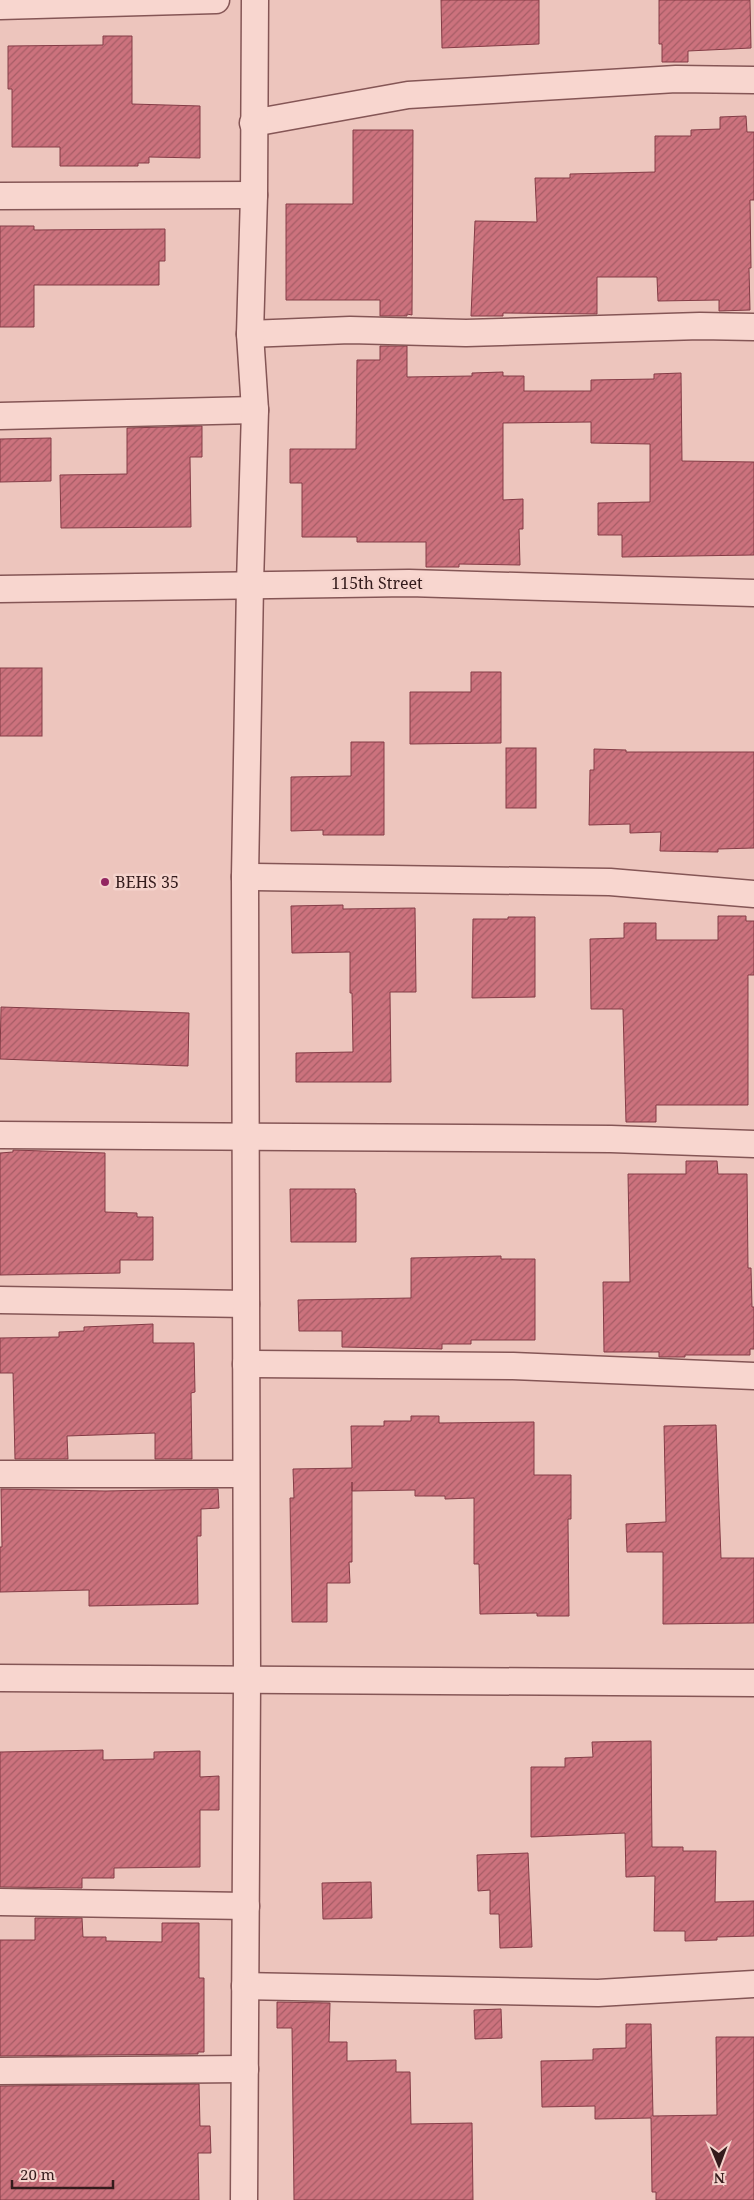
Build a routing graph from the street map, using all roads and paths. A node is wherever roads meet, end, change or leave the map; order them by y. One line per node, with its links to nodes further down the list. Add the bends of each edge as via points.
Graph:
1 (216, 0): 3 (street)
2 (254, 0): 5 (street)
3 (0, 6)
4 (754, 80): 5 (street, via 676,79 408,95)
5 (253, 123): 6 (street)
6 (254, 195): 7 (street); 9 (street)
7 (0, 196)
8 (754, 327): 9 (street, via 466,333 350,330)
9 (250, 334): 10 (street)
10 (255, 410): 11 (street); 12 (street)
11 (0, 416)
12 (250, 584): 13 (street, 115th Street); 14 (street, 115th Street, via 409,583); 15 (street)
13 (0, 589)
14 (754, 593)
15 (245, 877): 16 (street, via 610,882); 18 (street)
16 (754, 894)
17 (0, 1135): 18 (street)
18 (246, 1136): 19 (street, via 611,1139); 21 (street)
19 (754, 1144)
20 (0, 1300): 21 (street)
21 (246, 1304): 22 (street)
22 (246, 1364): 23 (street, via 513,1366); 25 (street)
23 (754, 1376)
24 (0, 1474): 25 (street)
25 (246, 1474): 27 (street)
26 (0, 1678): 27 (street)
27 (247, 1681): 28 (street); 30 (street)
28 (754, 1683)
29 (0, 1902): 30 (street)
30 (246, 1906): 32 (street)
31 (754, 1984): 32 (street, via 598,1993)
32 (245, 1986): 33 (street)
33 (245, 2069): 34 (street); 35 (street)
34 (0, 2071)
35 (244, 2200)

